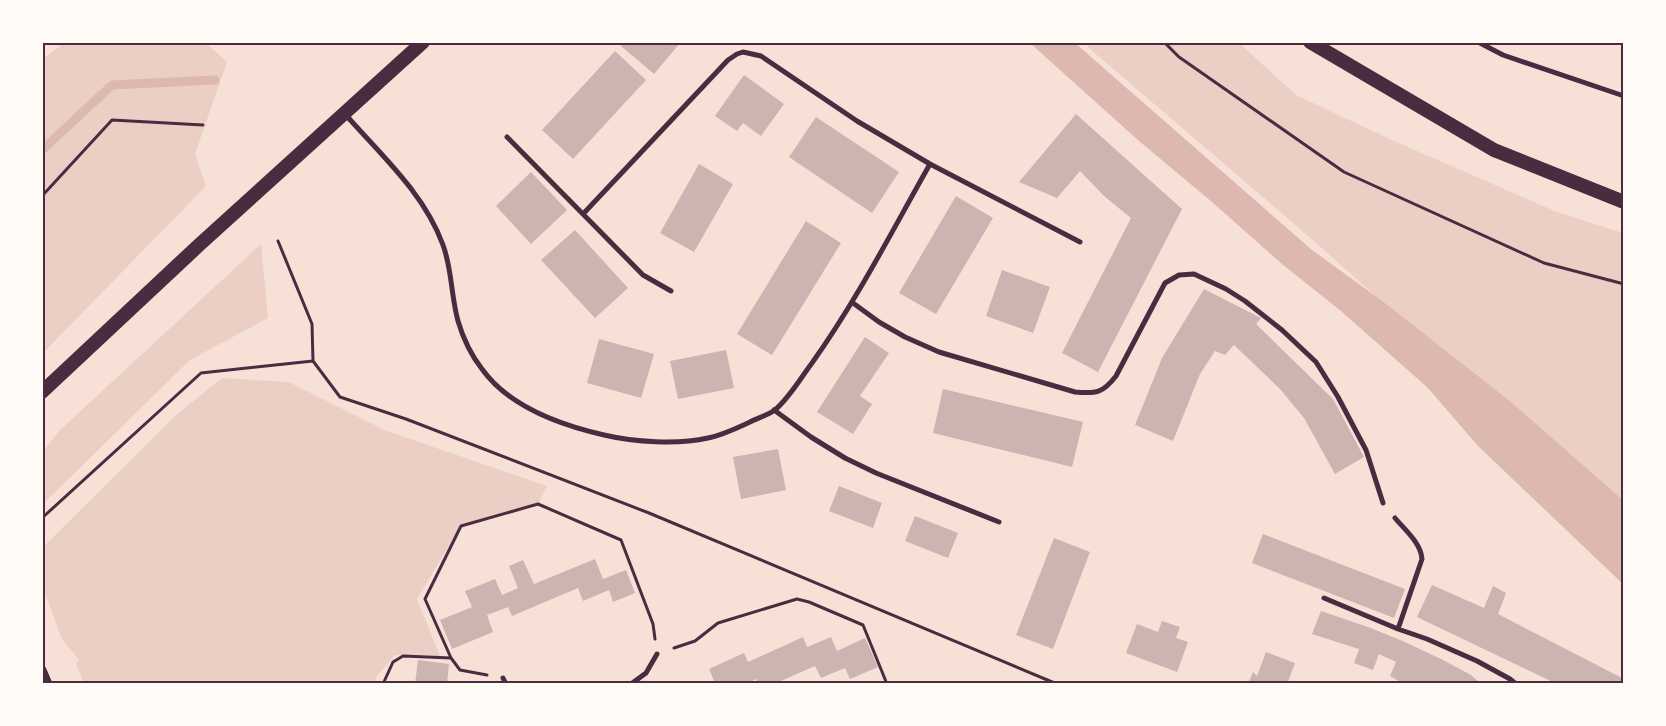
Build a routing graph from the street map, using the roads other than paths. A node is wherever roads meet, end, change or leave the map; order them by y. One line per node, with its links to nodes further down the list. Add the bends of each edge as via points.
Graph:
1 (423, 42): 5 (highway)
2 (1310, 42): 8 (highway, via 1494,150)
3 (1478, 42): 4 (street, via 1504,55)
4 (1624, 96)
5 (344, 113): 13 (highway); 14 (street, via 427,210 444,247 458,321 470,350 484,373 515,400 549,418 584,430 611,437 659,441 710,438)
6 (507, 137): 9 (street)
7 (930, 164): 9 (street, via 857,121 767,59 743,52 728,60); 10 (street); 12 (street)
8 (1624, 202)
9 (584, 214): 11 (street, via 643,275)
10 (1080, 242)
11 (671, 291)
12 (852, 303): 14 (street, via 795,386); 15 (street, via 905,337 939,352 1075,392 1090,393 1108,386 1116,376 1165,283 1179,275 1194,274 1245,301 1316,362 1366,450)
13 (42, 392)
14 (774, 410): 17 (street, via 845,458)
15 (1382, 503)
16 (1396, 518): 19 (street, via 1414,540 1422,559)
17 (999, 522)
18 (1324, 598): 19 (street)
19 (1398, 629): 24 (street, via 1477,661)
20 (657, 654): 23 (street, via 646,673)
21 (42, 670): 22 (street)
22 (48, 684)
23 (631, 684)
24 (1516, 684)

